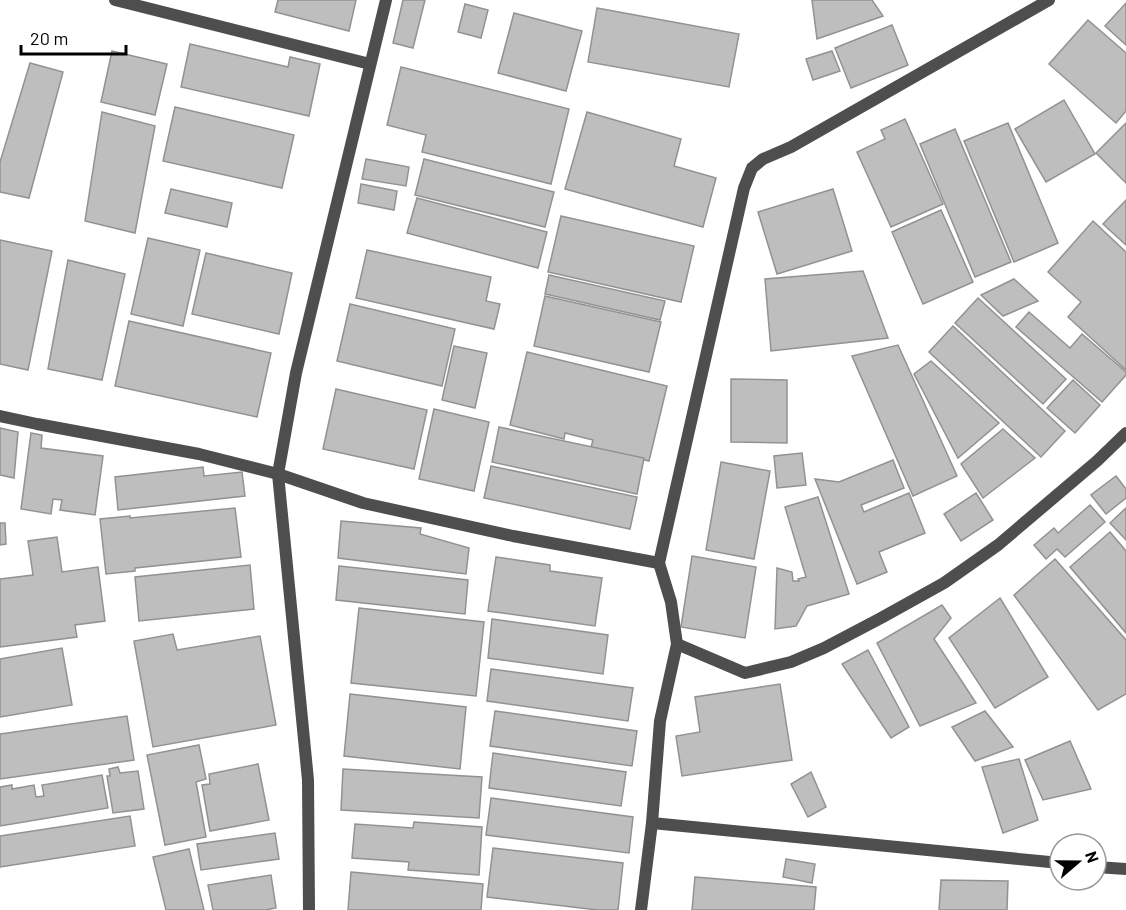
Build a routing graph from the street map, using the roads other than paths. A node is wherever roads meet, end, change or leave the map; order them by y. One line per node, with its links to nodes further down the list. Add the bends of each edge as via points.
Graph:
1 (115, 0): 4 (street)
2 (386, 0): 4 (street)
3 (1049, 0): 8 (street, via 752,168 744,188)
4 (370, 64): 7 (street, via 296,373)
5 (0, 416): 7 (street, via 199,454)
6 (1126, 434): 9 (street, via 998,545 953,577 824,648 791,662 745,673)
7 (278, 474): 8 (street, via 363,503); 14 (street, via 308,780)
8 (659, 563): 9 (street, via 671,602)
9 (677, 644): 10 (street, via 660,722)
10 (652, 823): 11 (street); 15 (street)
11 (1048, 862)
12 (1108, 868): 13 (street)
13 (1126, 869)
14 (309, 910)
15 (641, 910)

